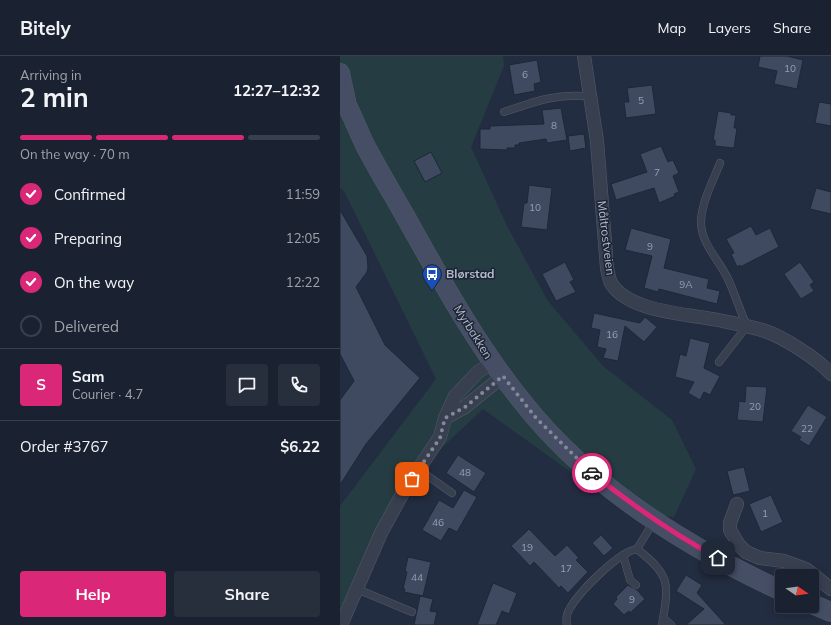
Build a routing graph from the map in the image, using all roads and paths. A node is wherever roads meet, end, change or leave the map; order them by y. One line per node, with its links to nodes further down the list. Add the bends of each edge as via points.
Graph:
1 (584, 56): 3 (street, Måltrostveien)
2 (340, 73): 4 (street, Myrbakken)
3 (591, 97): 5 (lane, via 553,97); 7 (street, Måltrostveien, via 607,268 612,283 637,303 669,312)
4 (342, 99): 9 (street, Myrbakken, via 453,300)
5 (504, 112)
6 (720, 163): 7 (lane, via 703,209 702,231 727,277)
7 (748, 326): 8 (lane); 10 (street, Måltrostveien, via 772,334 814,359)
8 (720, 362)
9 (498, 370): 11 (street, via 465,407); 11 (street, via 478,372 455,396); 15 (street, Myrbakken, via 536,418 570,453)
10 (831, 374)
11 (445, 418): 12 (street, via 440,438)
12 (418, 469): 13 (lane); 20 (street, via 381,533)
13 (452, 493)
14 (737, 504): 21 (street, via 730,530 746,552 760,558 784,560 806,569)
15 (655, 521): 16 (lane); 19 (street, Myrbakken, via 715,557)
16 (637, 549): 17 (lane); 25 (lane, via 652,561 664,576 666,596)
17 (623, 555): 18 (lane, via 630,580); 27 (lane, via 585,588 568,611)
18 (636, 585)
19 (775, 587)
20 (357, 589): 23 (lane); 26 (street)
21 (831, 589)
22 (819, 607): 24 (street)
23 (412, 612)
24 (831, 612)
25 (662, 622): 28 (lane)
26 (341, 625)
27 (566, 625)
28 (671, 625)

